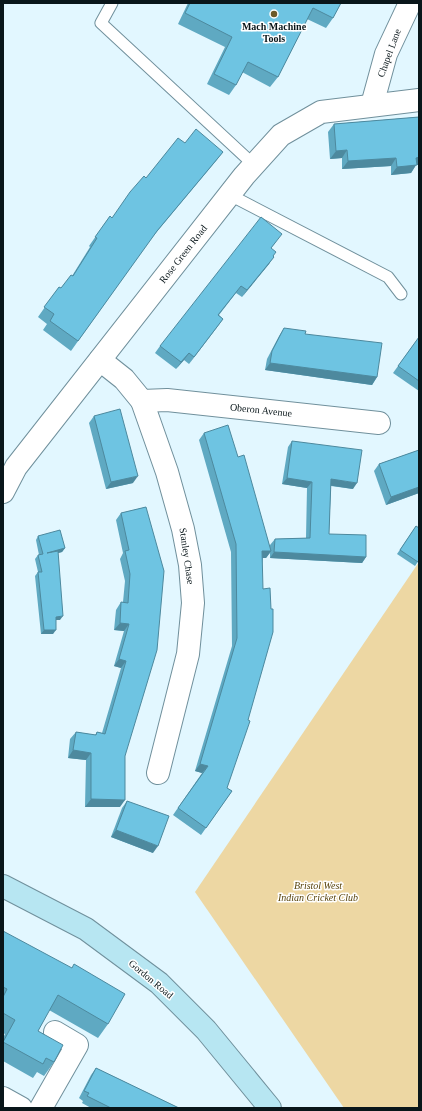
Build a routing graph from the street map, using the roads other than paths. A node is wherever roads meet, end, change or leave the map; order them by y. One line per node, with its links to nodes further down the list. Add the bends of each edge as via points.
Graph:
1 (112, 3): 5 (lane, via 101,23)
2 (410, 3): 4 (street, Chapel Lane, via 386,54)
3 (419, 100): 4 (street, Rose Green Road)
4 (372, 105): 5 (street, Rose Green Road, via 321,112 281,135)
5 (254, 165): 6 (street, Rose Green Road)
6 (230, 195): 7 (lane, via 388,277); 8 (street, Rose Green Road)
7 (401, 294)
8 (100, 360): 9 (street, Stanley Chase, via 124,379); 11 (street, Rose Green Road, via 16,466)
9 (142, 401): 10 (street, Oberon Avenue, via 167,400); 12 (street, Stanley Chase, via 167,472 183,529 190,565 193,603 188,654)
10 (379, 423)
11 (3, 492)
12 (158, 773)
13 (3, 886): 18 (main road, Gordon Road, via 86,929 159,983 206,1030)
14 (55, 1032): 17 (street, via 76,1045)
15 (3, 1098): 16 (street)
16 (21, 1108)
17 (41, 1108)
18 (270, 1108)

